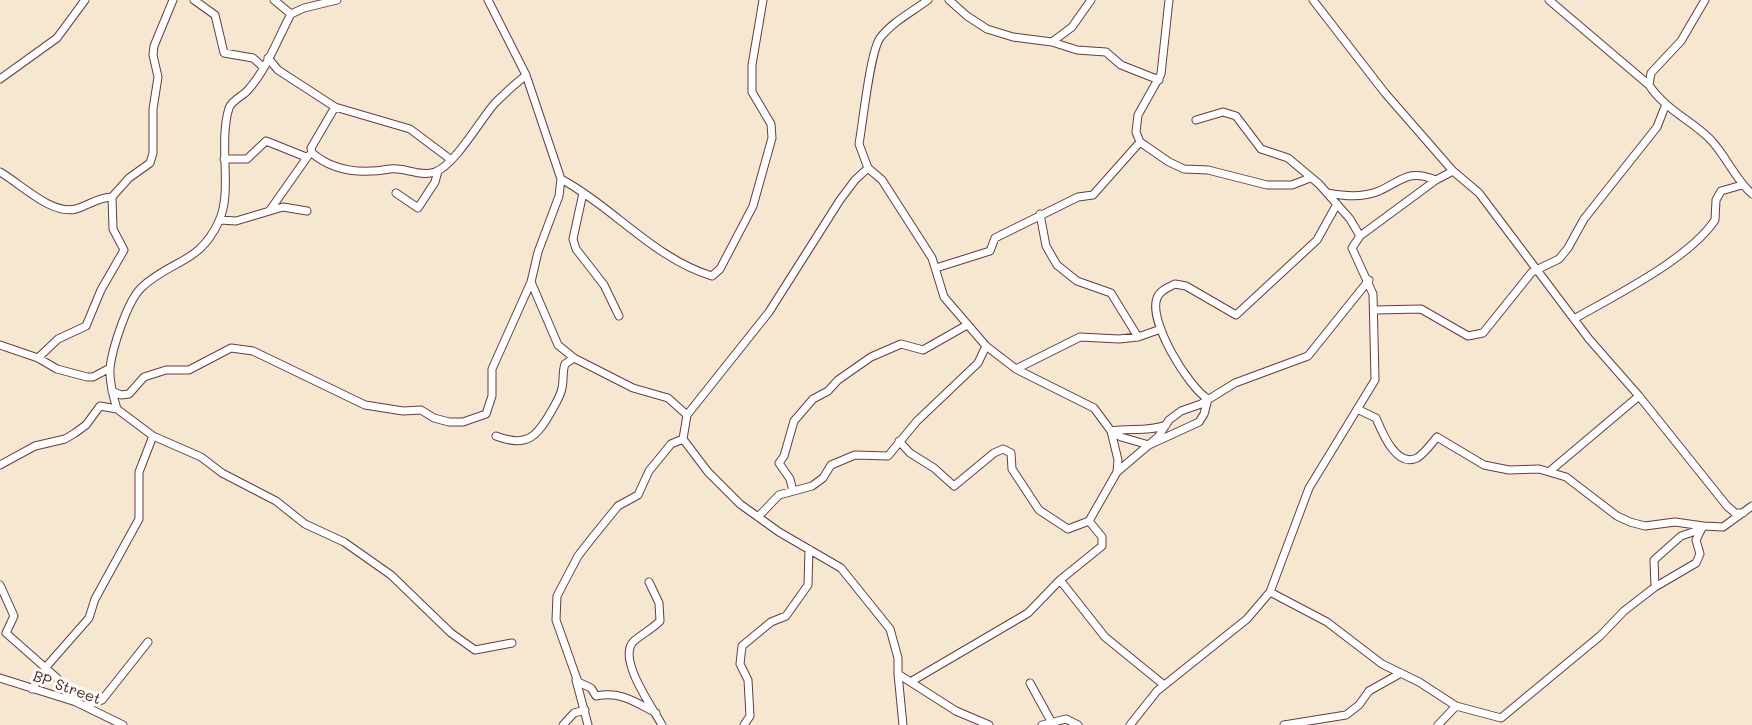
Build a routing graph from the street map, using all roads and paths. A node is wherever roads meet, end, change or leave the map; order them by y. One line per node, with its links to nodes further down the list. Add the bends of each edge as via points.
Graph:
1 (85, 0): 20 (street, via 57,38)
2 (174, 0): 42 (street, via 154,46 159,77 150,163)
3 (194, 0): 18 (street, via 215,15 224,52 253,58)
4 (274, 0): 15 (street)
5 (337, 0): 15 (street)
6 (488, 0): 19 (street)
7 (763, 0): 39 (street, via 752,65 752,92 771,124 772,138 753,206 720,269 712,276 699,272 662,251)
8 (949, 0): 16 (street, via 987,28 1013,37)
9 (1091, 0): 16 (street, via 1072,27)
10 (1169, 0): 21 (street)
11 (1313, 0): 32 (street, via 1385,93)
12 (1549, 0): 22 (street)
13 (1705, 0): 22 (street, via 1681,41 1651,73)
14 (926, 1): 30 (street, via 890,28 872,54 859,144)
15 (291, 14): 17 (street)
16 (1052, 42): 21 (street, via 1077,50 1106,52 1121,65)
17 (268, 58): 18 (street); 24 (street, via 278,70)
18 (263, 67): 28 (street, via 248,90 229,107)
19 (526, 75): 29 (street, via 494,104); 35 (street)
20 (0, 79)
21 (1159, 80): 26 (street, via 1138,115 1136,132)
22 (1649, 85): 23 (street)
23 (1666, 104): 37 (street, via 1709,139); 50 (street, via 1657,127 1584,219 1564,253 1549,266)
24 (334, 107): 27 (street, via 312,142); 29 (street, via 410,129)
25 (1196, 120): 34 (street, via 1223,112 1236,116 1256,145 1288,158)
26 (1140, 142): 34 (street, via 1184,169 1208,170 1267,185 1292,185); 46 (street, via 1098,191)
27 (309, 155): 28 (street, via 266,141 247,159); 31 (street, via 352,171); 44 (street)
28 (224, 159): 47 (street, via 225,205)
29 (450, 159): 31 (street)
30 (868, 168): 49 (street, via 882,180); 70 (street, via 840,200 769,312)
31 (438, 171): 38 (street, via 418,208)
32 (1454, 171): 36 (street); 50 (street, via 1479,193)
33 (0, 172): 42 (street, via 61,209 75,209)
34 (1310, 178): 40 (street)
35 (561, 179): 39 (street); 52 (street)
36 (1436, 180): 40 (street, via 1416,174 1377,191 1349,196); 48 (street)
37 (1742, 185): 41 (street); 55 (street, via 1721,191 1716,200 1715,219 1687,249)
38 (396, 193)
39 (583, 193): 54 (street, via 573,239 576,249 604,285)
40 (1327, 193): 43 (street)
41 (1752, 194)
42 (112, 197): 61 (street, via 113,228 122,244 122,257 101,290 86,326 58,339)
43 (1337, 204): 48 (street); 57 (street, via 1317,240 1242,312 1229,313 1186,286 1175,284 1157,298)
44 (270, 210): 45 (street, via 283,207); 47 (street, via 236,221)
45 (307, 211)
46 (1040, 214): 49 (street, via 995,238 990,251); 58 (street, via 1046,246 1057,265 1077,281 1111,293)
47 (220, 220): 63 (street, via 203,249 152,279 135,295)
48 (1360, 236): 51 (street, via 1352,248)
49 (936, 268): 56 (street, via 944,297)
50 (1537, 268): 53 (street, via 1477,336 1468,336 1421,309); 55 (street)
51 (1369, 280): 53 (street); 67 (street, via 1308,356 1269,368)
52 (531, 282): 62 (street, via 552,335); 65 (street, via 492,369 490,408 486,414 463,422 434,418 416,409 364,405 253,351 237,347 189,370 166,370 144,377 129,394)
53 (1375, 310): 69 (street, via 1375,380)
54 (619, 316)
55 (1574, 319): 66 (street)
56 (967, 325): 60 (street); 81 (street, via 923,350 901,344 871,357 806,404 789,432 779,463)
57 (1161, 329): 58 (street); 67 (street, via 1197,392)
58 (1137, 337): 64 (street, via 1080,337)
59 (0, 345): 61 (street)
60 (986, 346): 64 (street); 76 (street, via 978,363)
61 (38, 358): 63 (street, via 57,369 87,377)
62 (574, 358): 70 (street, via 633,388 668,398); 74 (street, via 565,364 562,389 543,426 520,442)
63 (110, 368): 65 (street)
64 (1016, 369): 72 (street, via 1094,408)
65 (112, 391): 68 (street)
66 (1638, 396): 79 (street); 83 (street, via 1727,506 1735,513)
67 (1208, 399): 71 (street, via 1181,411); 77 (street, via 1199,422)
68 (117, 409): 73 (street); 78 (street, via 100,406 86,425 65,439 35,446)
69 (1357, 409): 79 (street, via 1376,418 1384,438 1400,458 1418,458 1437,437 1484,465); 92 (street, via 1310,488)
70 (687, 415): 75 (street)
71 (1166, 425): 72 (street, via 1153,430); 77 (street)
72 (1111, 431): 77 (street); 80 (street)
73 (153, 436): 94 (street, via 201,457 222,473 276,501 305,524 344,542 391,575 475,651); 95 (street, via 139,472 139,519 95,599 89,618)
74 (496, 436)
75 (684, 439): 84 (street, via 708,472); 99 (street, via 671,444 649,471 638,495 618,506 592,537 557,596 556,621)
76 (900, 441): 81 (street, via 888,456 855,455 831,465 812,486); 85 (street, via 954,486 1003,449 1011,453 1012,469 1039,510 1068,530)
77 (1149, 445): 80 (street)
78 (0, 465)
79 (1550, 471): 86 (street, via 1580,485 1630,522 1645,526 1675,522)
80 (1117, 472): 85 (street)
81 (793, 491): 84 (street, via 779,495)
82 (1752, 506): 83 (street)
83 (1743, 513): 86 (street, via 1723,527)
84 (758, 517): 87 (street)
85 (1089, 521): 88 (street, via 1102,537 1102,546)
86 (1701, 528): 91 (street, via 1681,536 1654,560); 91 (street, via 1696,540 1700,554 1696,563)
87 (809, 549): 97 (street, via 841,568 890,629); 114 (street, via 808,585 786,616 771,622 742,646 740,664 748,680 750,716)
88 (1060, 580): 100 (street, via 1028,613); 102 (street, via 1105,637)
89 (649, 582): 108 (street, via 659,603 660,621 632,642 628,656 637,684)
90 (0, 585): 95 (street, via 14,616 6,633)
91 (1654, 587): 106 (street, via 1508,715 1491,717)
92 (1270, 592): 96 (street, via 1327,622 1382,664); 102 (street, via 1247,619)
93 (148, 642): 105 (street, via 102,700)
94 (512, 643)
95 (46, 667): 103 (street); 104 (street)
96 (1401, 673): 106 (street); 120 (street, via 1374,687 1346,715)
97 (898, 674): 100 (street); 115 (street)
98 (0, 678): 103 (street, BP Street)
99 (576, 680): 107 (street); 108 (street, via 591,688 596,696 626,696)
100 (912, 681): 116 (street, via 956,711)
101 (1030, 683): 109 (street)
102 (1164, 685): 119 (street)
103 (32, 689): 104 (street, BP Street)
104 (76, 702): 105 (street, BP Street)
105 (84, 706): 110 (street, BP Street)
106 (1456, 706): 121 (street)
107 (585, 710): 111 (street, via 574,713); 112 (street)
108 (656, 713): 113 (street)
109 (1052, 723): 117 (street); 118 (street, via 1066,719)
110 (123, 725)
111 (563, 725)
112 (588, 725)
113 (662, 725)
114 (744, 725)
115 (903, 725)
116 (989, 725)
117 (1042, 725)
118 (1078, 725)
119 (1130, 725)
120 (1284, 725)
121 (1438, 725)

